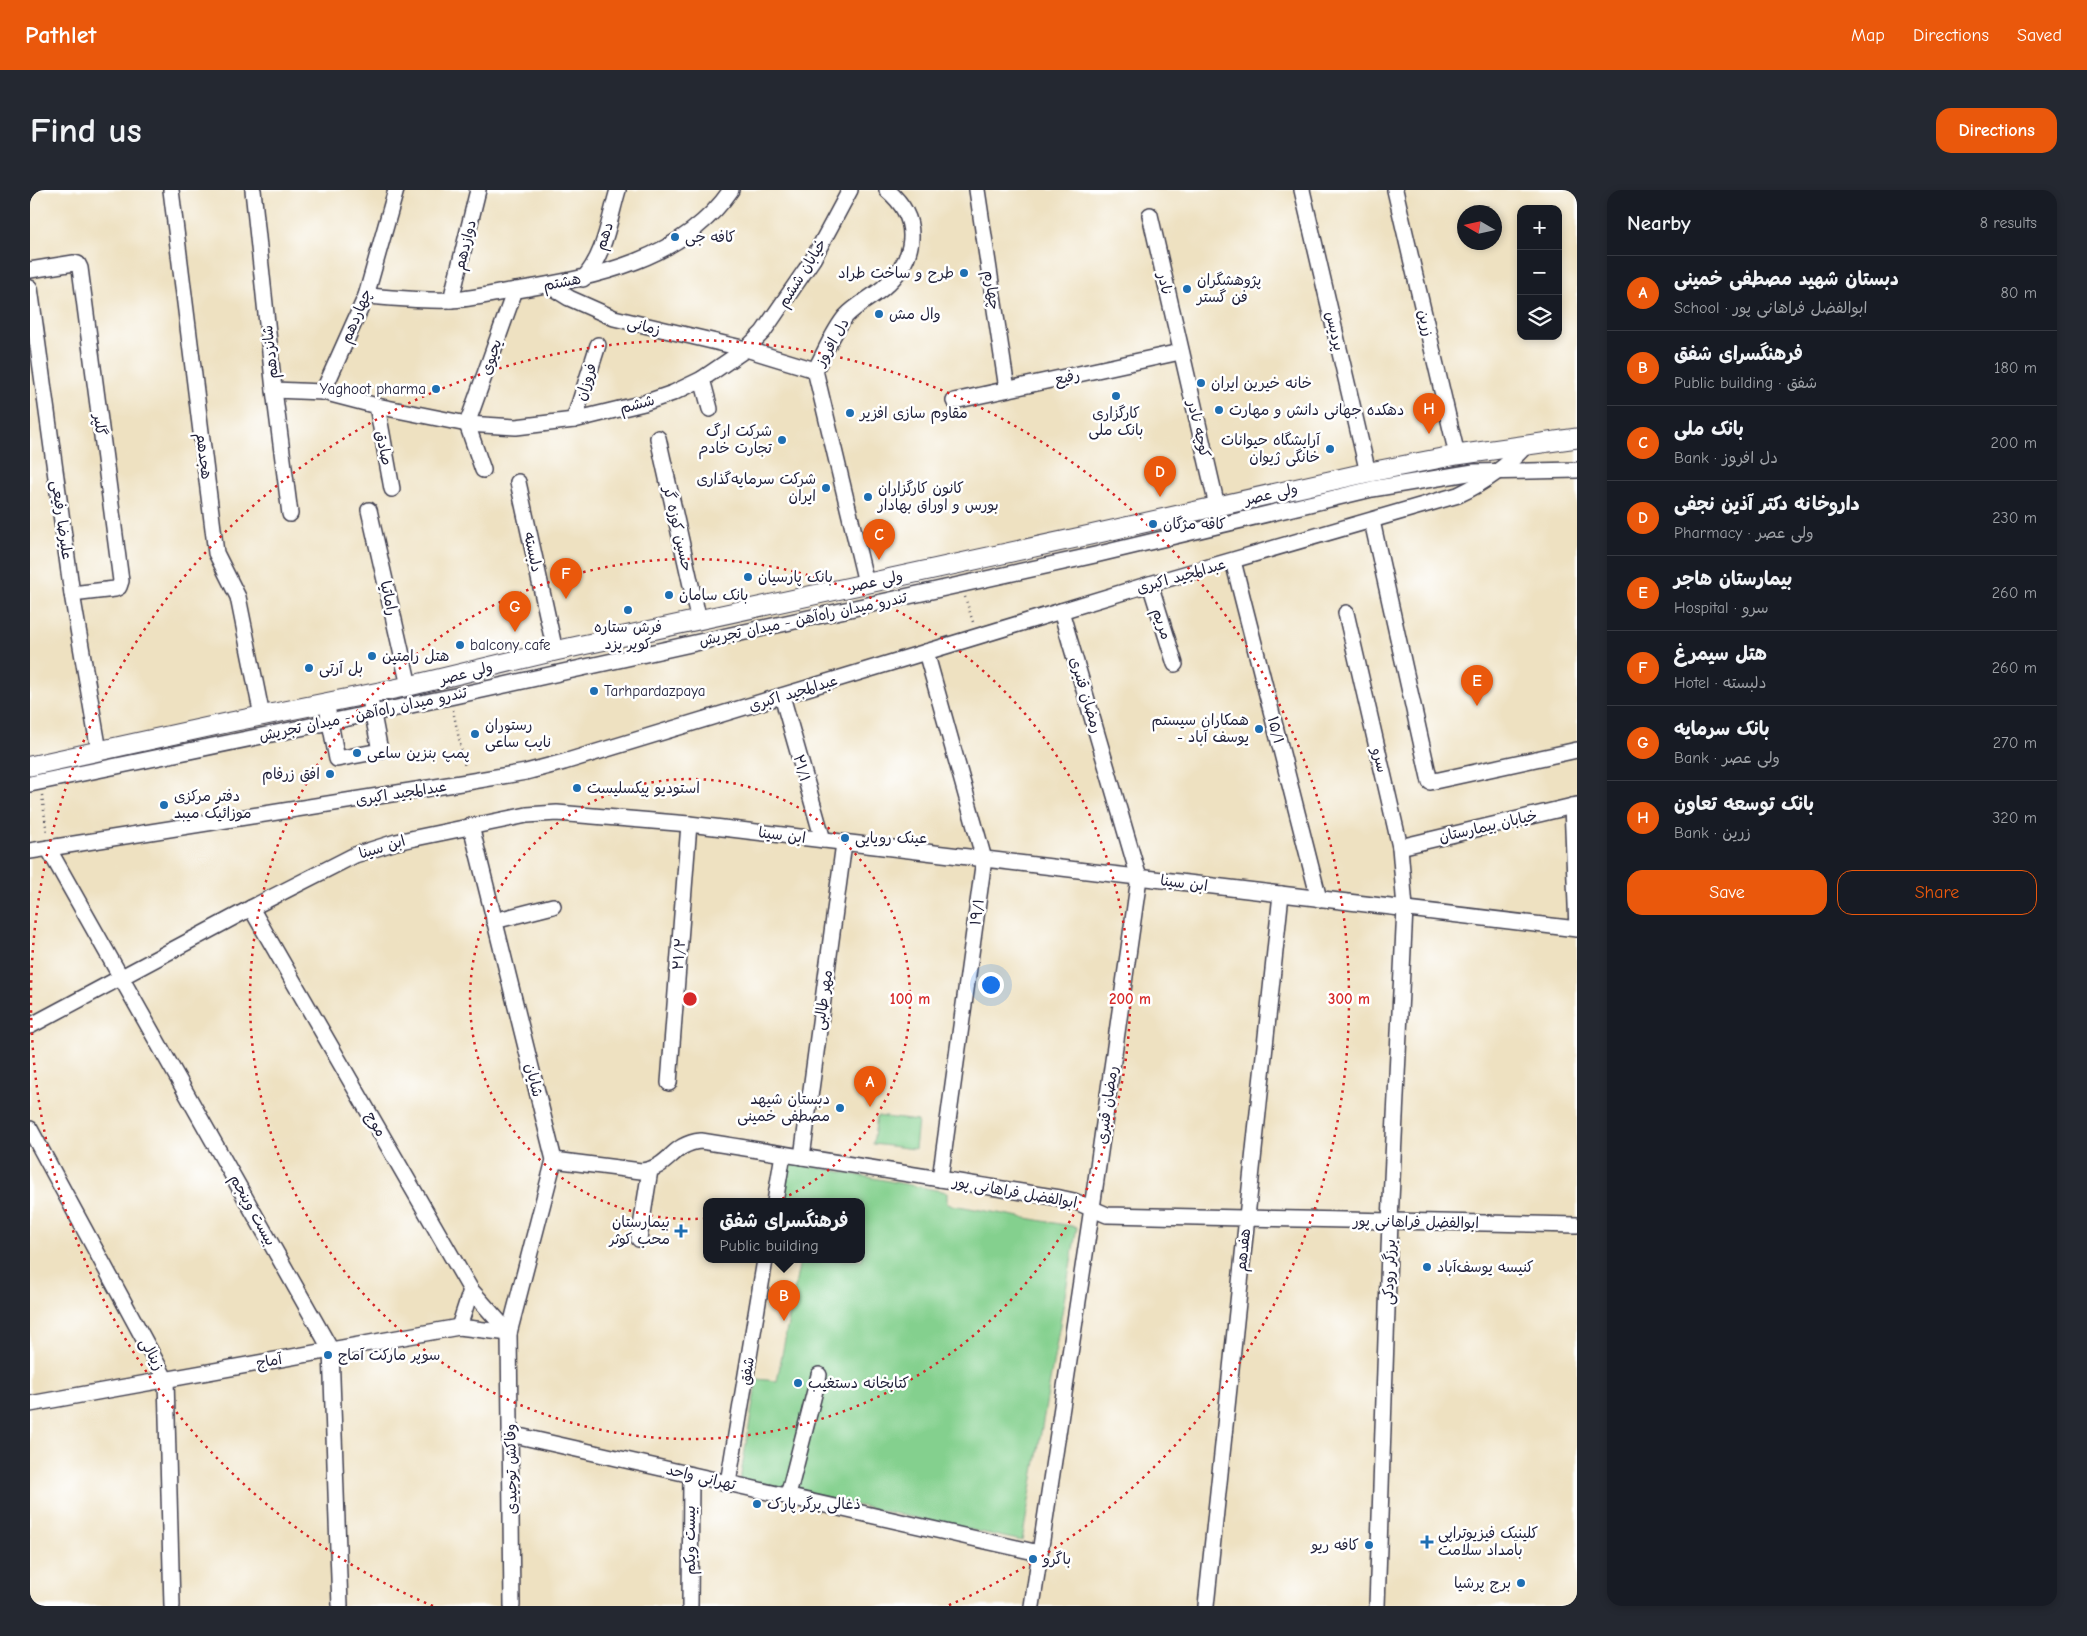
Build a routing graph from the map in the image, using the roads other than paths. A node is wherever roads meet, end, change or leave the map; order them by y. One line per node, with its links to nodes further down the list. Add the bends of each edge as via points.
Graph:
1 (170, 190): 62 (street, هجدهم, via 216,553 238,597)
2 (253, 190): 25 (street, شانزدهم)
3 (396, 190): 18 (street, چهاردهم)
4 (478, 190): 19 (street, دوازدهم)
5 (618, 190): 14 (street, دهم, via 600,252)
6 (732, 190): 14 (street, هشتم, via 705,221 681,239 655,254)
7 (850, 190): 21 (street, خیابان ششم, via 795,287)
8 (887, 190): 23 (street, دل افروز, via 897,198 906,214 911,245 901,267 887,284 846,317)
9 (976, 190): 26 (street, چهارم)
10 (1302, 190): 40 (street, پردیس)
11 (1395, 190): 36 (street, زرین)
12 (1150, 215): 22 (street, نادر)
13 (30, 270): 50 (street, گلپر, via 78,264 121,581 119,587)
14 (583, 279): 15 (street, هشتم)
15 (548, 285): 17 (street, هشتم); 21 (street, زمانی, via 576,302 614,318)
16 (30, 288): 50 (street, علیرضا رفیعی)
17 (515, 290): 19 (street, هشتم); 32 (street, یحیوی)
18 (366, 296): 19 (street, هشتم); 27 (street, چهاردهم)
19 (451, 300)
20 (598, 345): 31 (street, فروزان)
21 (746, 349): 23 (street, زمانی); 24 (street, ششم)
22 (1180, 352): 26 (street, رفیع); 43 (street, کوچه نادر)
23 (815, 370): 48 (street, دل افروز)
24 (702, 379): 30 (street); 31 (street, ششم, via 644,403)
25 (274, 390): 27 (street); 45 (street, شانزدهم)
26 (1007, 390): 28 (street, رفیع)
27 (323, 392): 29 (street, ششم)
28 (954, 401)
29 (376, 406): 32 (street, ششم); 42 (street, صادق)
30 (710, 409)
31 (574, 420): 32 (street, ششم, via 516,428)
32 (467, 424): 37 (street)
33 (658, 438): 53 (street, حسین کوزه گر)
34 (1577, 438): 35 (main road, ولی عصر)
35 (1527, 444): 36 (main road, ولی عصر); 39 (street, عبدالمجید اکبری)
36 (1457, 455): 40 (main road, ولی عصر)
37 (483, 470)
38 (1577, 470): 39 (street, تندرو میدان راه‌آهن - میدان تجریش)
39 (1501, 471): 46 (street, عبدالمجید اکبری, via 1458,495); 61 (street, تندرو میدان راه‌آهن - میدان تجریش, via 1474,472 1372,490 1095,555)
40 (1368, 473): 43 (main road, ولی عصر)
41 (518, 482): 54 (street, دلبسته)
42 (392, 489)
43 (1217, 506): 48 (main road, ولی عصر)
44 (369, 510): 57 (street, راماتیا)
45 (290, 514)
46 (1372, 521): 47 (street, عبدالمجید اکبری); 63 (street, via 1430,782)
47 (1233, 561): 49 (street, عبدالمجید اکبری); 78 (street, ۱۵/۱)
48 (866, 583): 53 (main road, ولی عصر)
49 (1150, 584): 51 (street, عبدالمجید اکبری); 56 (street, مریم)
50 (72, 594): 64 (street, علیرضا رفیعی)
51 (1061, 611): 55 (street, عبدالمجید اکبری); 76 (street, رمضان قنبری)
52 (1346, 613): 72 (street, سرو)
53 (699, 621): 54 (main road, ولی عصر)
54 (555, 651): 57 (main road, ولی عصر)
55 (926, 652): 59 (street, عبدالمجید اکبری); 75 (street, ۱۹/۱)
56 (1175, 664)
57 (409, 686): 58 (main road, ولی عصر)
58 (370, 694): 60 (main road, ولی عصر); 61 (street)
59 (782, 696): 70 (street, ۲۱/۱); 73 (street, عبدالمجید اکبری, via 526,772)
60 (328, 712): 61 (street, تندرو میدان راه‌آهن - میدان تجریش); 61 (street, via 337,759 380,751); 62 (main road, ولی عصر); 66 (street, تندرو میدان راه‌آهن - میدان تجریش)
61 (373, 713)
62 (262, 716): 64 (main road, ولی عصر)
63 (1577, 750)
64 (99, 752): 65 (main road, ولی عصر)
65 (30, 766)
66 (35, 783)
67 (1575, 805): 72 (street, خیابان بیمارستان); 83 (street)
68 (688, 824): 69 (street, ابن سینا, via 557,813 527,815); 70 (street, ابن سینا); 86 (street, ۲۱/۲)
69 (471, 826): 80 (street, ابن سینا, via 396,842 355,855); 82 (street, شایان)
70 (822, 840): 71 (street, ابن سینا)
71 (844, 843): 75 (street, ابن سینا); 89 (street, مهر طالبی)
72 (1400, 847): 81 (street, سرو)
73 (48, 848): 74 (street, عبدالمجید اکبری); 84 (street, بیست وپنجم)
74 (30, 851)
75 (984, 859): 76 (street, ابن سینا); 92 (street, ۱۹/۱)
76 (1139, 878): 77 (street, ابن سینا); 94 (street, رمضان قنبری)
77 (1281, 894): 78 (street, ابن سینا); 95 (street, هفدهم)
78 (1319, 899): 81 (street, ابن سینا)
79 (554, 906): 82 (street)
80 (251, 908): 84 (street, ابن سینا); 100 (street, موج)
81 (1406, 908): 83 (street, ابن سینا); 96 (street, برزگر رودکی)
82 (494, 921): 90 (street, شایان)
83 (1577, 929)
84 (121, 977): 85 (street, ابن سینا); 103 (street, بیست وپنجم)
85 (30, 1026)
86 (670, 1083)
87 (30, 1129): 105 (street, زینالی)
88 (783, 1154): 89 (street, ابوالفضل فراهانی پور); 91 (street, ابوالفضل فراهانی پور, via 701,1141 688,1142 660,1166); 93 (street)
89 (802, 1157): 92 (street, ابوالفضل فراهانی پور)
90 (554, 1160): 91 (street); 102 (street, شایان)
91 (650, 1170): 98 (street)
92 (940, 1179): 94 (street, ابوالفضل فراهانی پور, via 1060,1198)
93 (776, 1198)
94 (1092, 1208): 95 (street, ابوالفضل فراهانی پور, via 1107,1215); 111 (street, رمضان قنبری)
95 (1247, 1218): 96 (street, ابوالفضل فراهانی پور); 117 (street, هفدهم)
96 (1390, 1221): 97 (street, ابوالفضل فراهانی پور); 118 (street, برزگر رودکی)
97 (1577, 1225)
98 (639, 1239)
99 (765, 1263): 109 (street, شفق)
100 (471, 1290): 101 (street); 102 (street, موج)
101 (460, 1327): 102 (street, آماج); 103 (street, آماج)
102 (510, 1333): 107 (street, وفاکش توحیدی)
103 (331, 1350): 105 (street, آماج); 113 (street, بیست وپنجم)
104 (818, 1375): 110 (street, via 809,1419)
105 (166, 1380): 106 (street, آماج); 112 (street, زینالی)
106 (30, 1404)
107 (510, 1434): 108 (street, تهرانی واحد); 114 (street, وفاکش توحیدی)
108 (691, 1474): 109 (street, تهرانی واحد); 115 (street, بیست‌ ویکم)
109 (728, 1483): 110 (street, تهرانی واحد)
110 (786, 1496): 111 (street, تهرانی واحد)
111 (1039, 1553): 116 (street, رمضان قنبری)
112 (172, 1606)
113 (340, 1606)
114 (512, 1606)
115 (690, 1606)
116 (1032, 1606)
117 (1206, 1606)
118 (1377, 1606)

